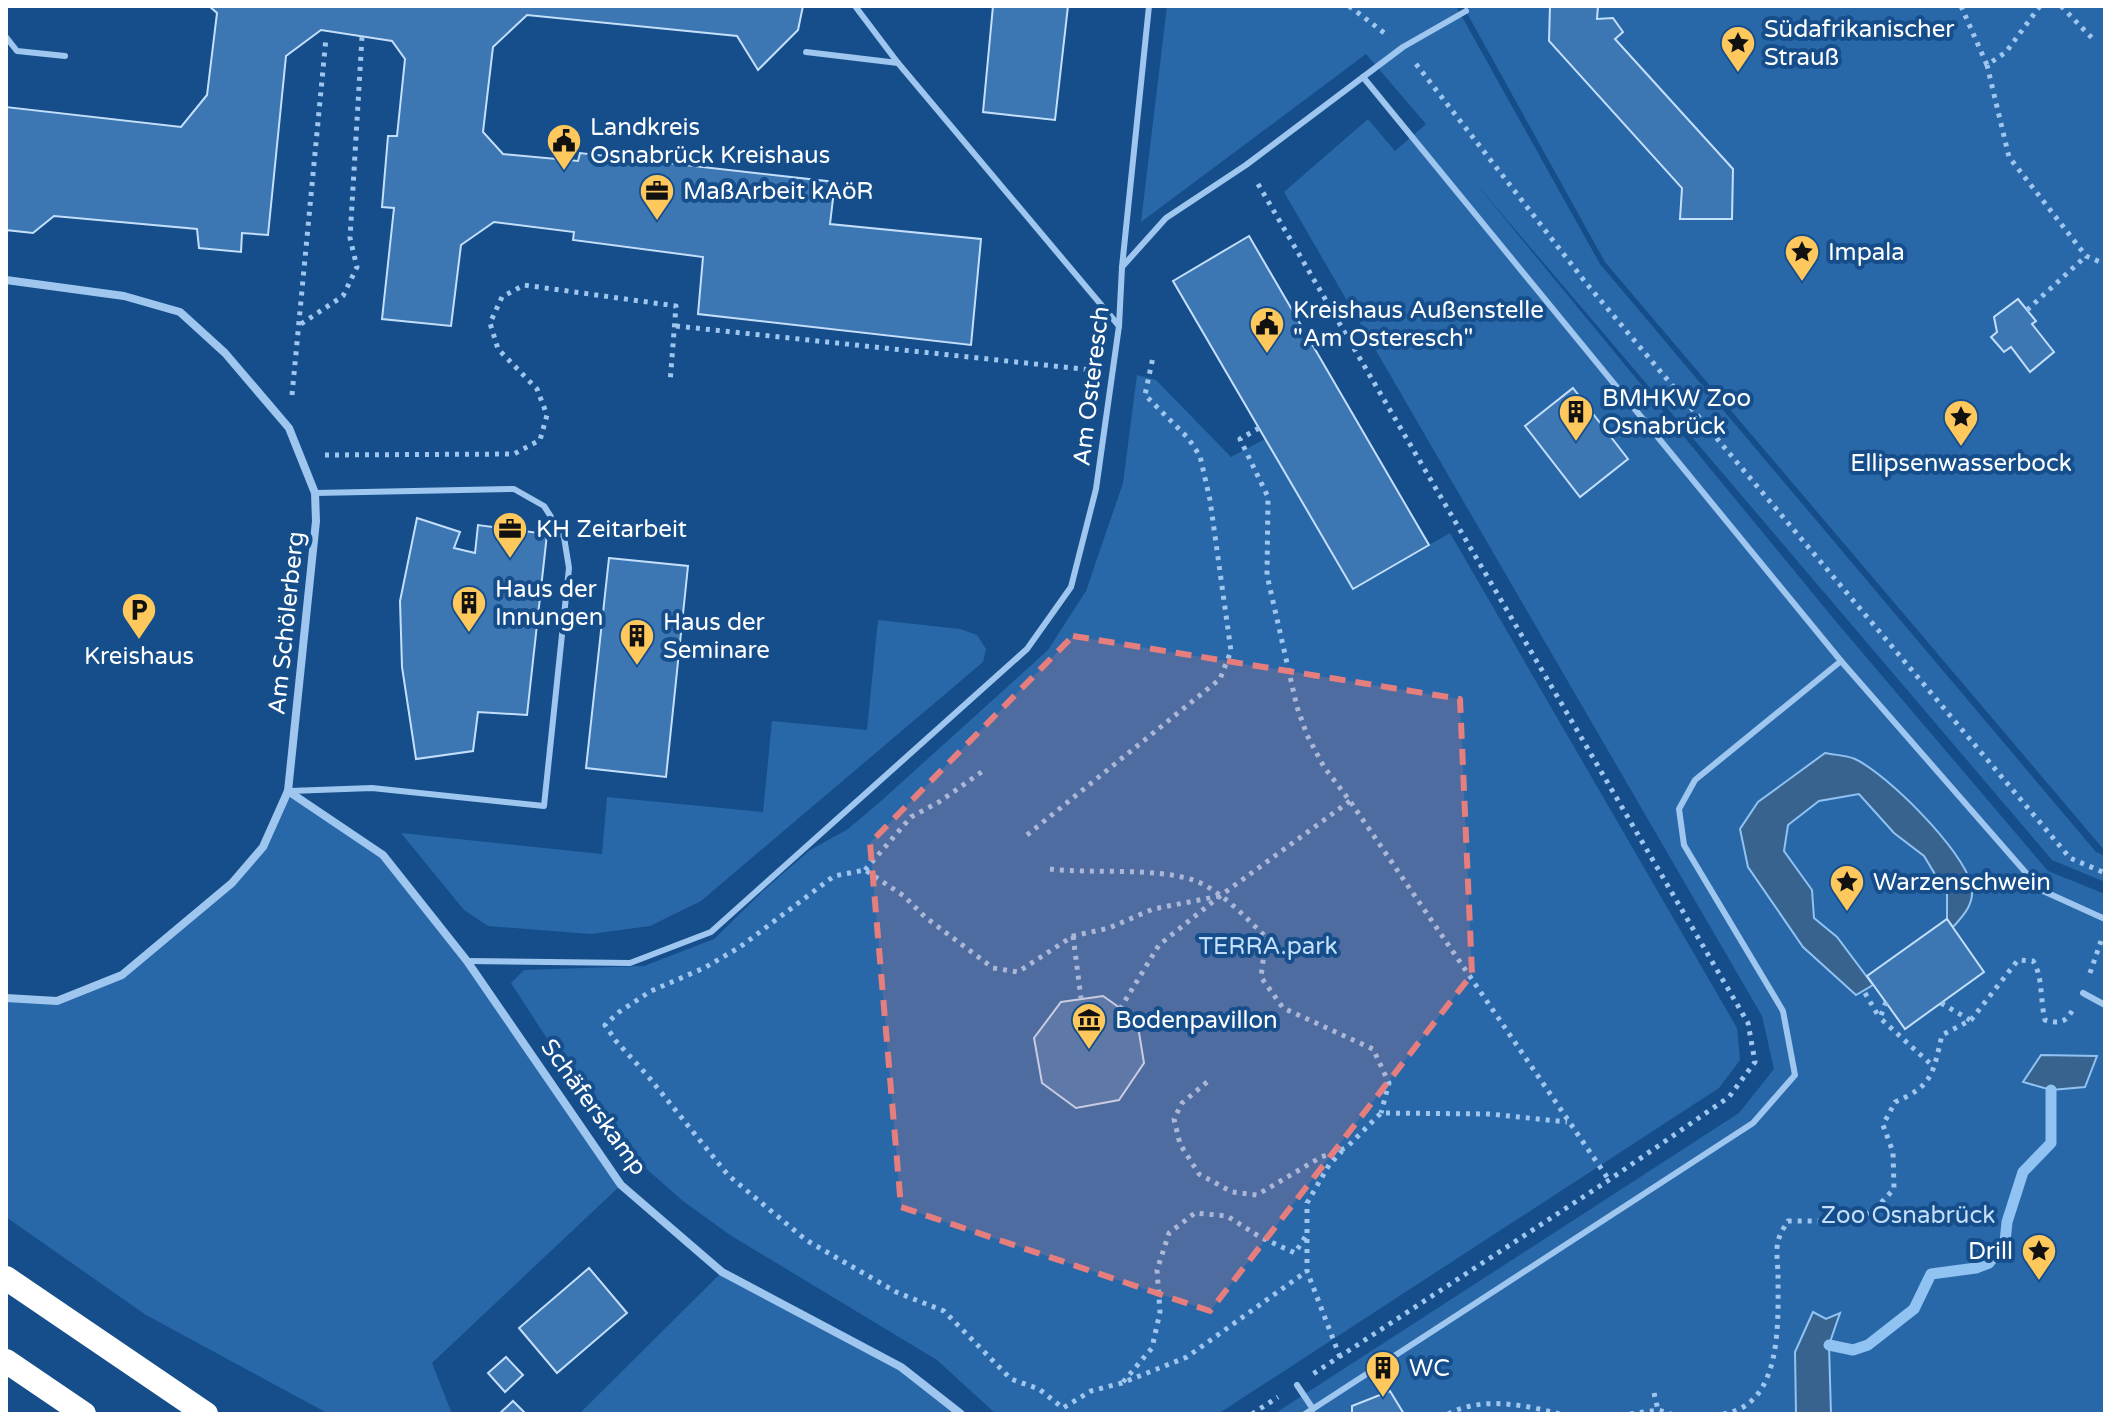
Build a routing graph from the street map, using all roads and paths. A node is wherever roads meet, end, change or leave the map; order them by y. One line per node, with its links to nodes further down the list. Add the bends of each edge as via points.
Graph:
1 (855, 6): 15 (lane)
2 (1149, 6): 21 (lane, Am Osteresch)
3 (1349, 6): 12 (path)
4 (1961, 6): 16 (path)
5 (2040, 6): 16 (path, via 2006,52)
6 (2061, 6): 11 (path)
7 (1466, 11): 12 (lane)
8 (6, 37): 14 (lane, via 17,51)
9 (362, 37): 24 (path, via 350,238 357,267 343,296)
10 (326, 38): 24 (path)
11 (2092, 38)
12 (1403, 47): 17 (lane); 41 (path, via 1596,296 2070,858)
13 (806, 52): 15 (lane)
14 (65, 56)
15 (898, 63): 26 (lane)
16 (1987, 65): 19 (path, via 2009,157)
17 (1363, 77): 18 (lane); 34 (lane)
18 (1246, 165): 21 (lane, via 1166,218); 62 (path, via 1748,1023 1755,1062 1729,1097)
19 (2086, 256): 20 (path); 23 (path)
20 (2105, 264)
21 (1122, 267): 26 (lane, Am Osteresch)
22 (6, 280): 30 (street, Am Schölerberg, via 124,296 180,312 225,353)
23 (2027, 310)
24 (301, 324): 30 (path)
25 (676, 326): 28 (path); 29 (path); 32 (path, via 676,306 524,285 502,297 490,323 498,349 537,389 547,415 540,440 514,454)
26 (1119, 326): 28 (lane, Am Osteresch)
27 (1153, 357): 38 (path, via 1145,395 1200,456 1231,651 1220,679)
28 (1111, 372): 46 (lane, Am Osteresch, via 1096,489 1071,587 1027,649 711,932 630,963)
29 (670, 383)
30 (289, 428): 32 (street, Am Schölerberg)
31 (1259, 428): 37 (path, via 1240,439 1268,497 1267,575 1288,672 1307,735)
32 (300, 455): 33 (street, Am Schölerberg)
33 (315, 493): 36 (street, Am Schölerberg); 36 (lane, via 514,489 544,506 564,537 569,568 544,806 372,788)
34 (1841, 661): 43 (lane, via 2041,890); 72 (lane, via 1695,780 1679,809 1684,845 1783,1011 1795,1075 1753,1123)
35 (983, 771): 40 (path, via 911,817)
36 (288, 791): 46 (street, Schäferskamp, via 383,855); 49 (street, Am Schölerberg, via 263,847 232,883 122,975 57,1001)
37 (1350, 801): 42 (path); 60 (path)
38 (1027, 835)
39 (1050, 869): 42 (path, via 1144,873 1193,881)
40 (865, 870): 45 (path, via 993,968 1018,972); 74 (path, via 834,876 740,947 651,991 605,1025 728,1175 806,1240 896,1292 944,1311 1011,1379 1039,1389)
41 (2105, 873)
42 (1220, 896): 45 (path, via 1153,909); 54 (path, via 1159,945); 59 (path, via 1266,937 1261,977 1283,1008 1373,1049 1389,1083)
43 (2105, 919)
44 (2105, 928): 48 (path)
45 (1073, 936): 50 (path)
46 (467, 961): 77 (street, Schäferskamp, via 621,1185 722,1272 901,1367)
47 (1865, 993): 55 (path)
48 (2083, 993): 53 (lane); 56 (path, via 2067,1020 2045,1020 2039,971 2033,961 2018,960)
49 (6, 998)
50 (1081, 998)
51 (1886, 1002): 55 (path)
52 (1941, 1003): 56 (path)
53 (2105, 1005)
54 (1120, 1009)
55 (1880, 1018): 57 (path)
56 (1971, 1020): 57 (path, via 1942,1035)
57 (1935, 1067): 85 (path, via 1918,1092 1895,1102 1883,1125 1893,1152 1894,1189 1878,1206 1857,1221 1788,1221 1778,1239 1772,1369 1757,1396)
58 (1207, 1082): 61 (path, via 1182,1103 1174,1119 1180,1144 1199,1174 1232,1192 1257,1195)
59 (1381, 1113): 60 (path, via 1490,1114); 61 (path)
60 (1568, 1122): 62 (path)
61 (1346, 1148): 63 (path, via 1329,1165 1307,1203)
62 (1609, 1180): 66 (path)
63 (1307, 1234): 64 (path); 68 (path, via 1295,1253 1227,1216 1195,1213 1169,1233 1157,1270 1160,1312 1152,1348)
64 (1307, 1271): 66 (path); 68 (path, via 1187,1357)
65 (6, 1278): 76 (highway)
66 (1340, 1357): 69 (path)
67 (6, 1361): 75 (highway)
68 (1122, 1383): 74 (path, via 1091,1391)
69 (1297, 1385): 72 (lane); 78 (path)
70 (1654, 1393): 73 (path)
71 (1461, 1407): 80 (path); 81 (path); 82 (path, via 1519,1403)
72 (1313, 1409): 79 (lane)
73 (1658, 1410): 83 (path); 84 (path)
74 (1064, 1411)
75 (84, 1414)
76 (206, 1414)
77 (961, 1414)
78 (1252, 1414)
79 (1305, 1414)
80 (1448, 1414)
81 (1456, 1414)
82 (1560, 1414)
83 (1630, 1414)
84 (1671, 1414)
85 (1723, 1414)

